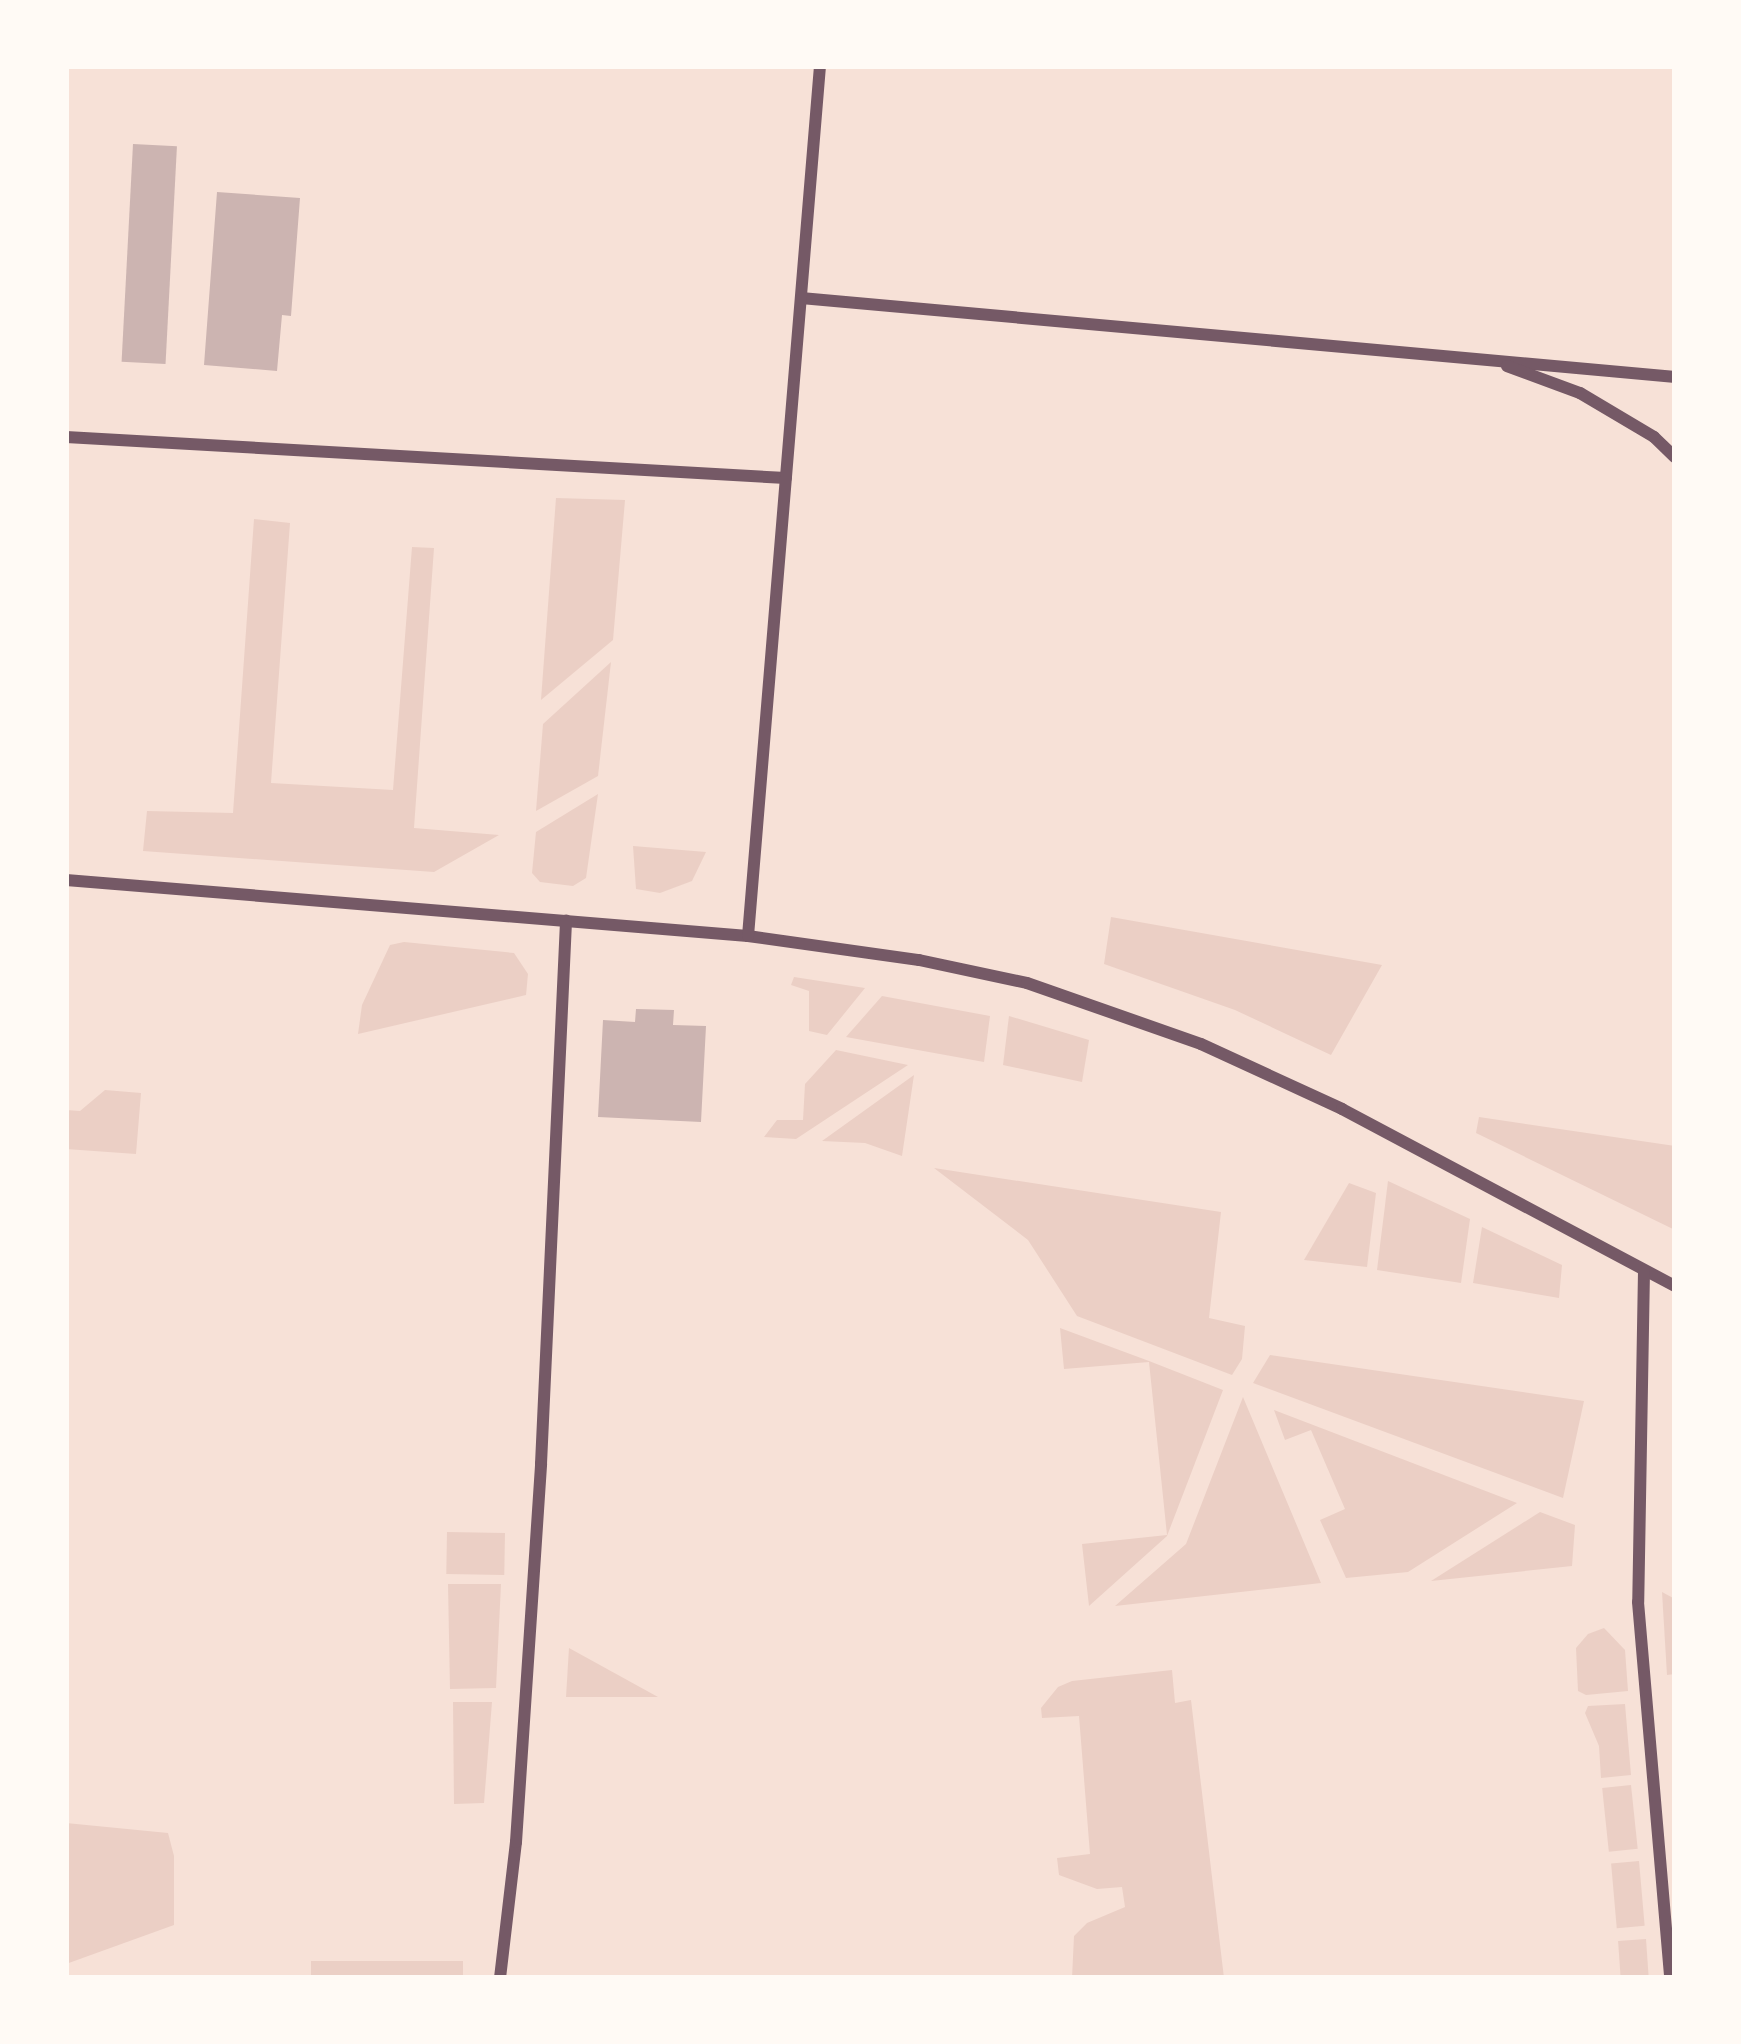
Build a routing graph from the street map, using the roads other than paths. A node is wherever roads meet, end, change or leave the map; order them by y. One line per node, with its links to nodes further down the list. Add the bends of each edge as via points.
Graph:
1 (820, 66): 2 (street)
2 (801, 298): 3 (street); 7 (street)
3 (1490, 360): 4 (street); 6 (street, via 1580,393)
4 (1675, 377)
5 (66, 437): 7 (street)
6 (1675, 457)
7 (786, 478): 10 (street)
8 (66, 880): 9 (street)
9 (566, 921): 10 (street); 13 (street, via 541,1464)
10 (748, 936): 11 (street, via 919,960 1086,999 1342,1109)
11 (1644, 1271): 12 (street); 14 (street, via 1639,1613)
12 (1675, 1286)
13 (500, 1978)
14 (1670, 1978)

